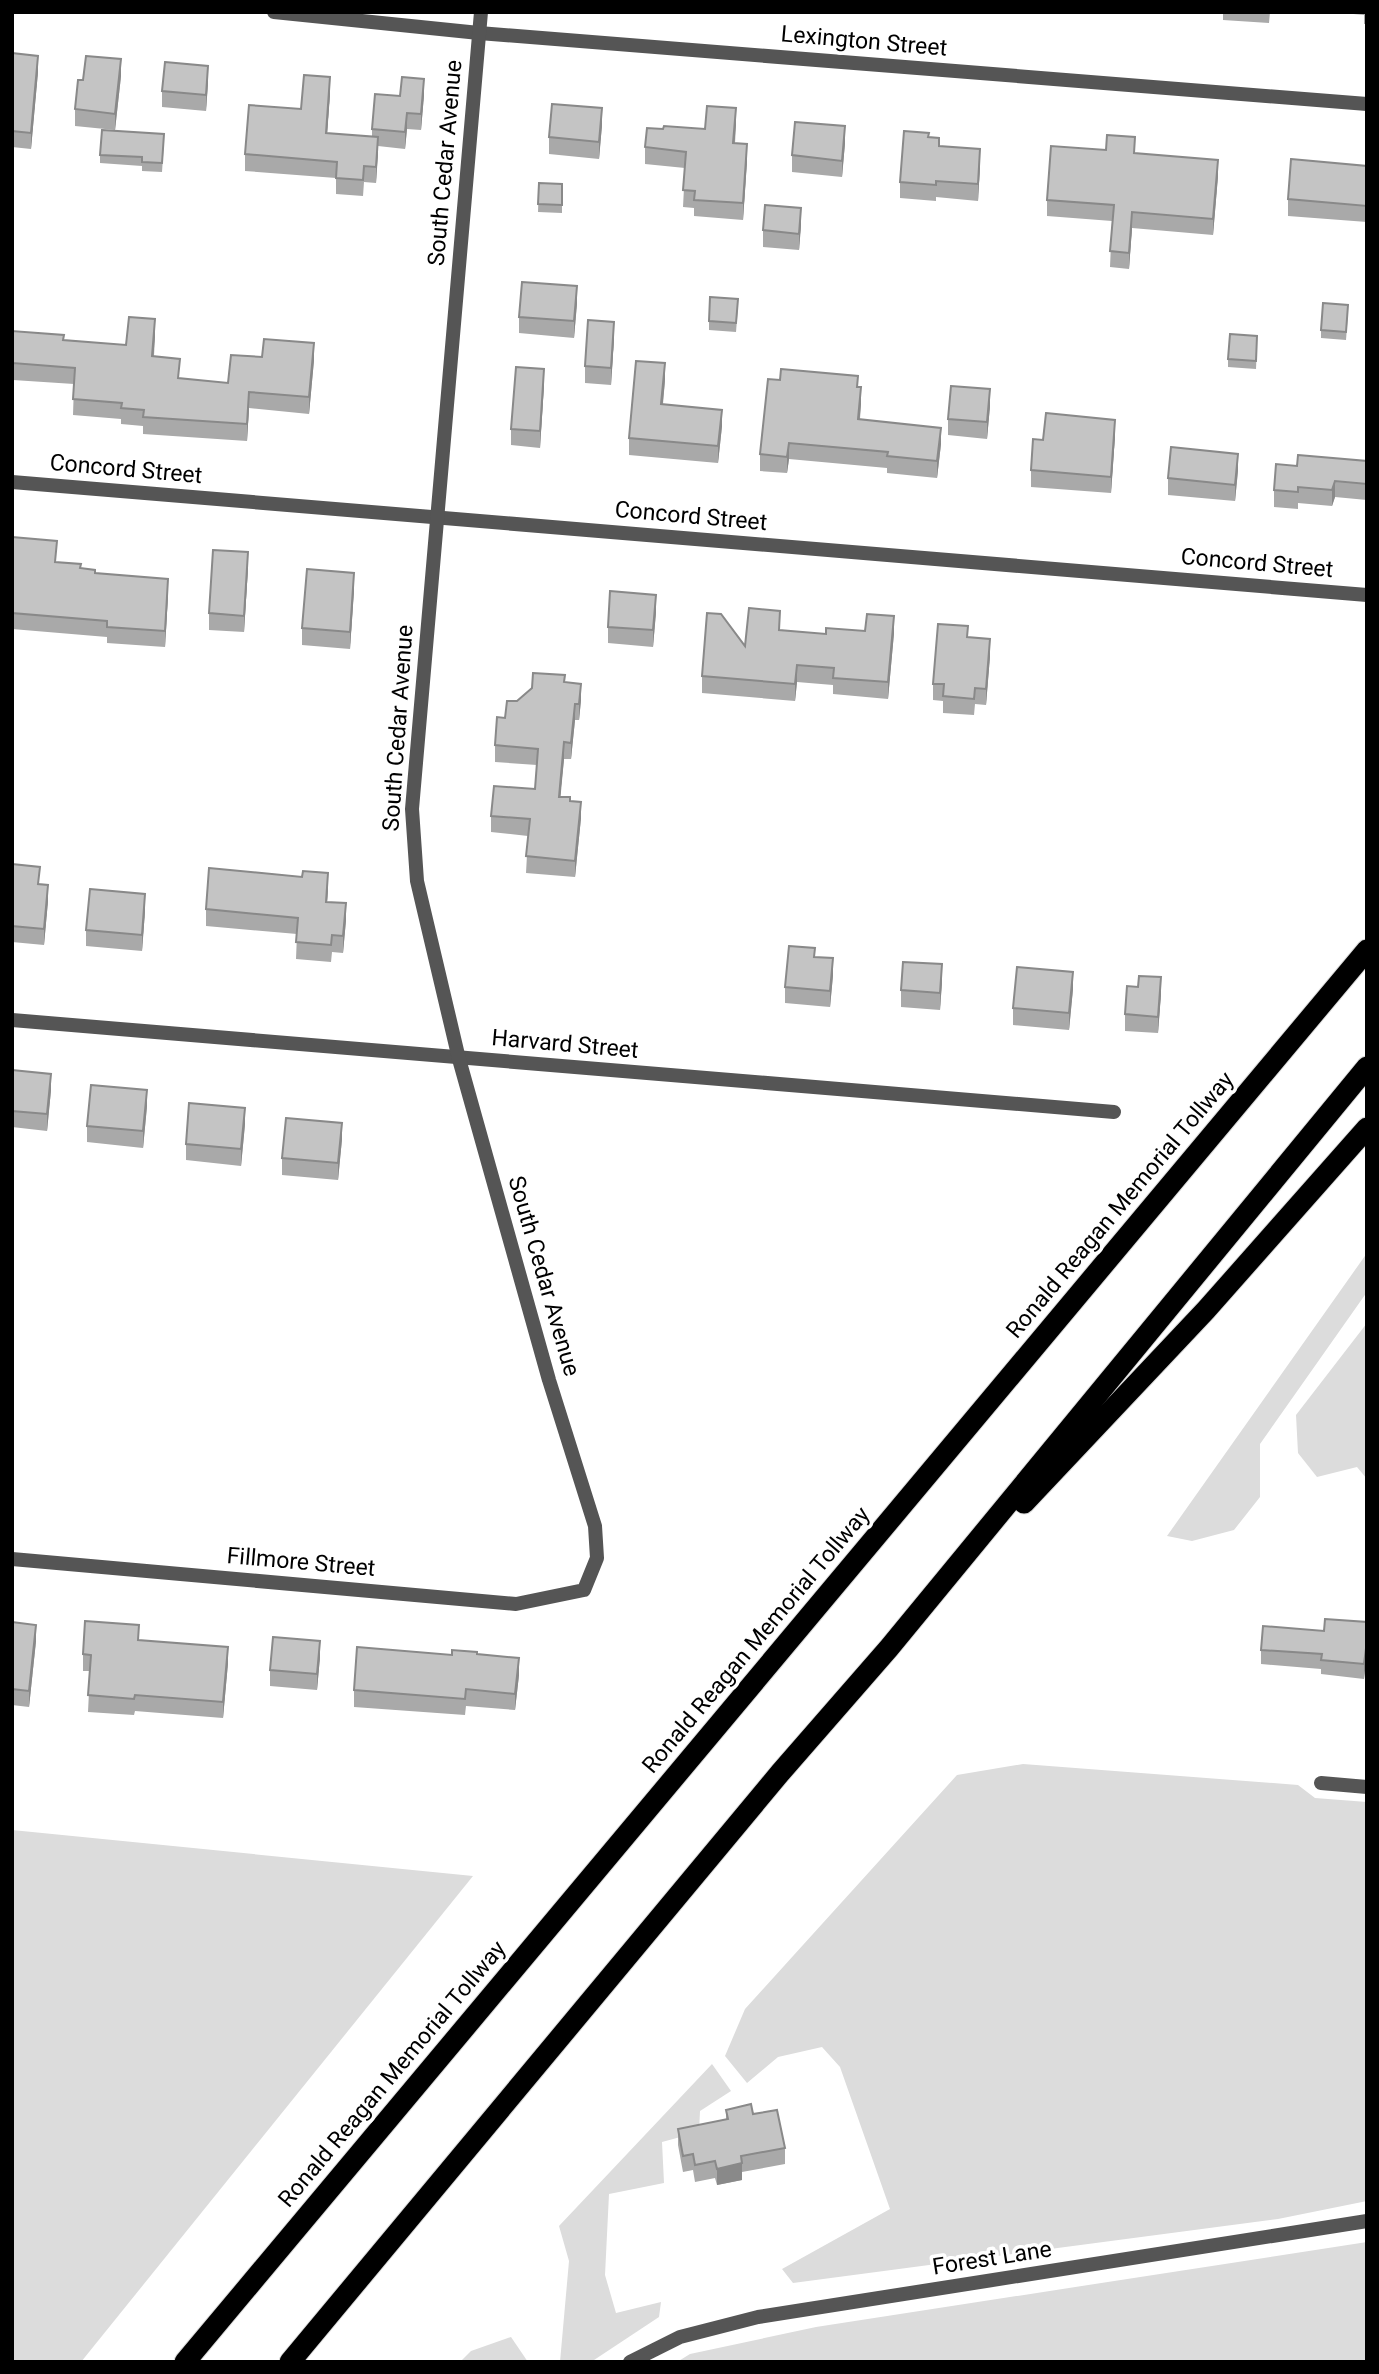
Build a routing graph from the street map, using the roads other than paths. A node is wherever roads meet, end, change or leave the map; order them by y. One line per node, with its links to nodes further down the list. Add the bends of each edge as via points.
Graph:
1 (274, 12): 3 (street, Lexington Street)
2 (481, 12): 3 (street, South Cedar Avenue)
3 (479, 33): 4 (street, Lexington Street); 6 (street, South Cedar Avenue)
4 (1367, 104)
5 (12, 482): 6 (street, Concord Street)
6 (436, 518): 7 (street, Concord Street); 10 (street, South Cedar Avenue, via 412,809 417,881)
7 (1367, 595)
8 (1367, 950): 20 (highway, Ronald Reagan Memorial Tollway)
9 (12, 1020): 10 (street, Harvard Street)
10 (459, 1059): 12 (street, Harvard Street); 15 (street, South Cedar Avenue, via 595,1526 597,1558)
11 (1367, 1066): 16 (highway)
12 (1114, 1112)
13 (1367, 1128): 16 (highway, via 1206,1310)
14 (12, 1559): 15 (street, Fillmore Street, via 516,1604)
15 (584, 1590)
16 (889, 1648): 21 (highway)
17 (1321, 1783): 18 (street)
18 (1367, 1787)
19 (1367, 2221): 22 (street, Forest Lane, via 758,2317 680,2337)
20 (185, 2362)
21 (290, 2362)
22 (630, 2362)

